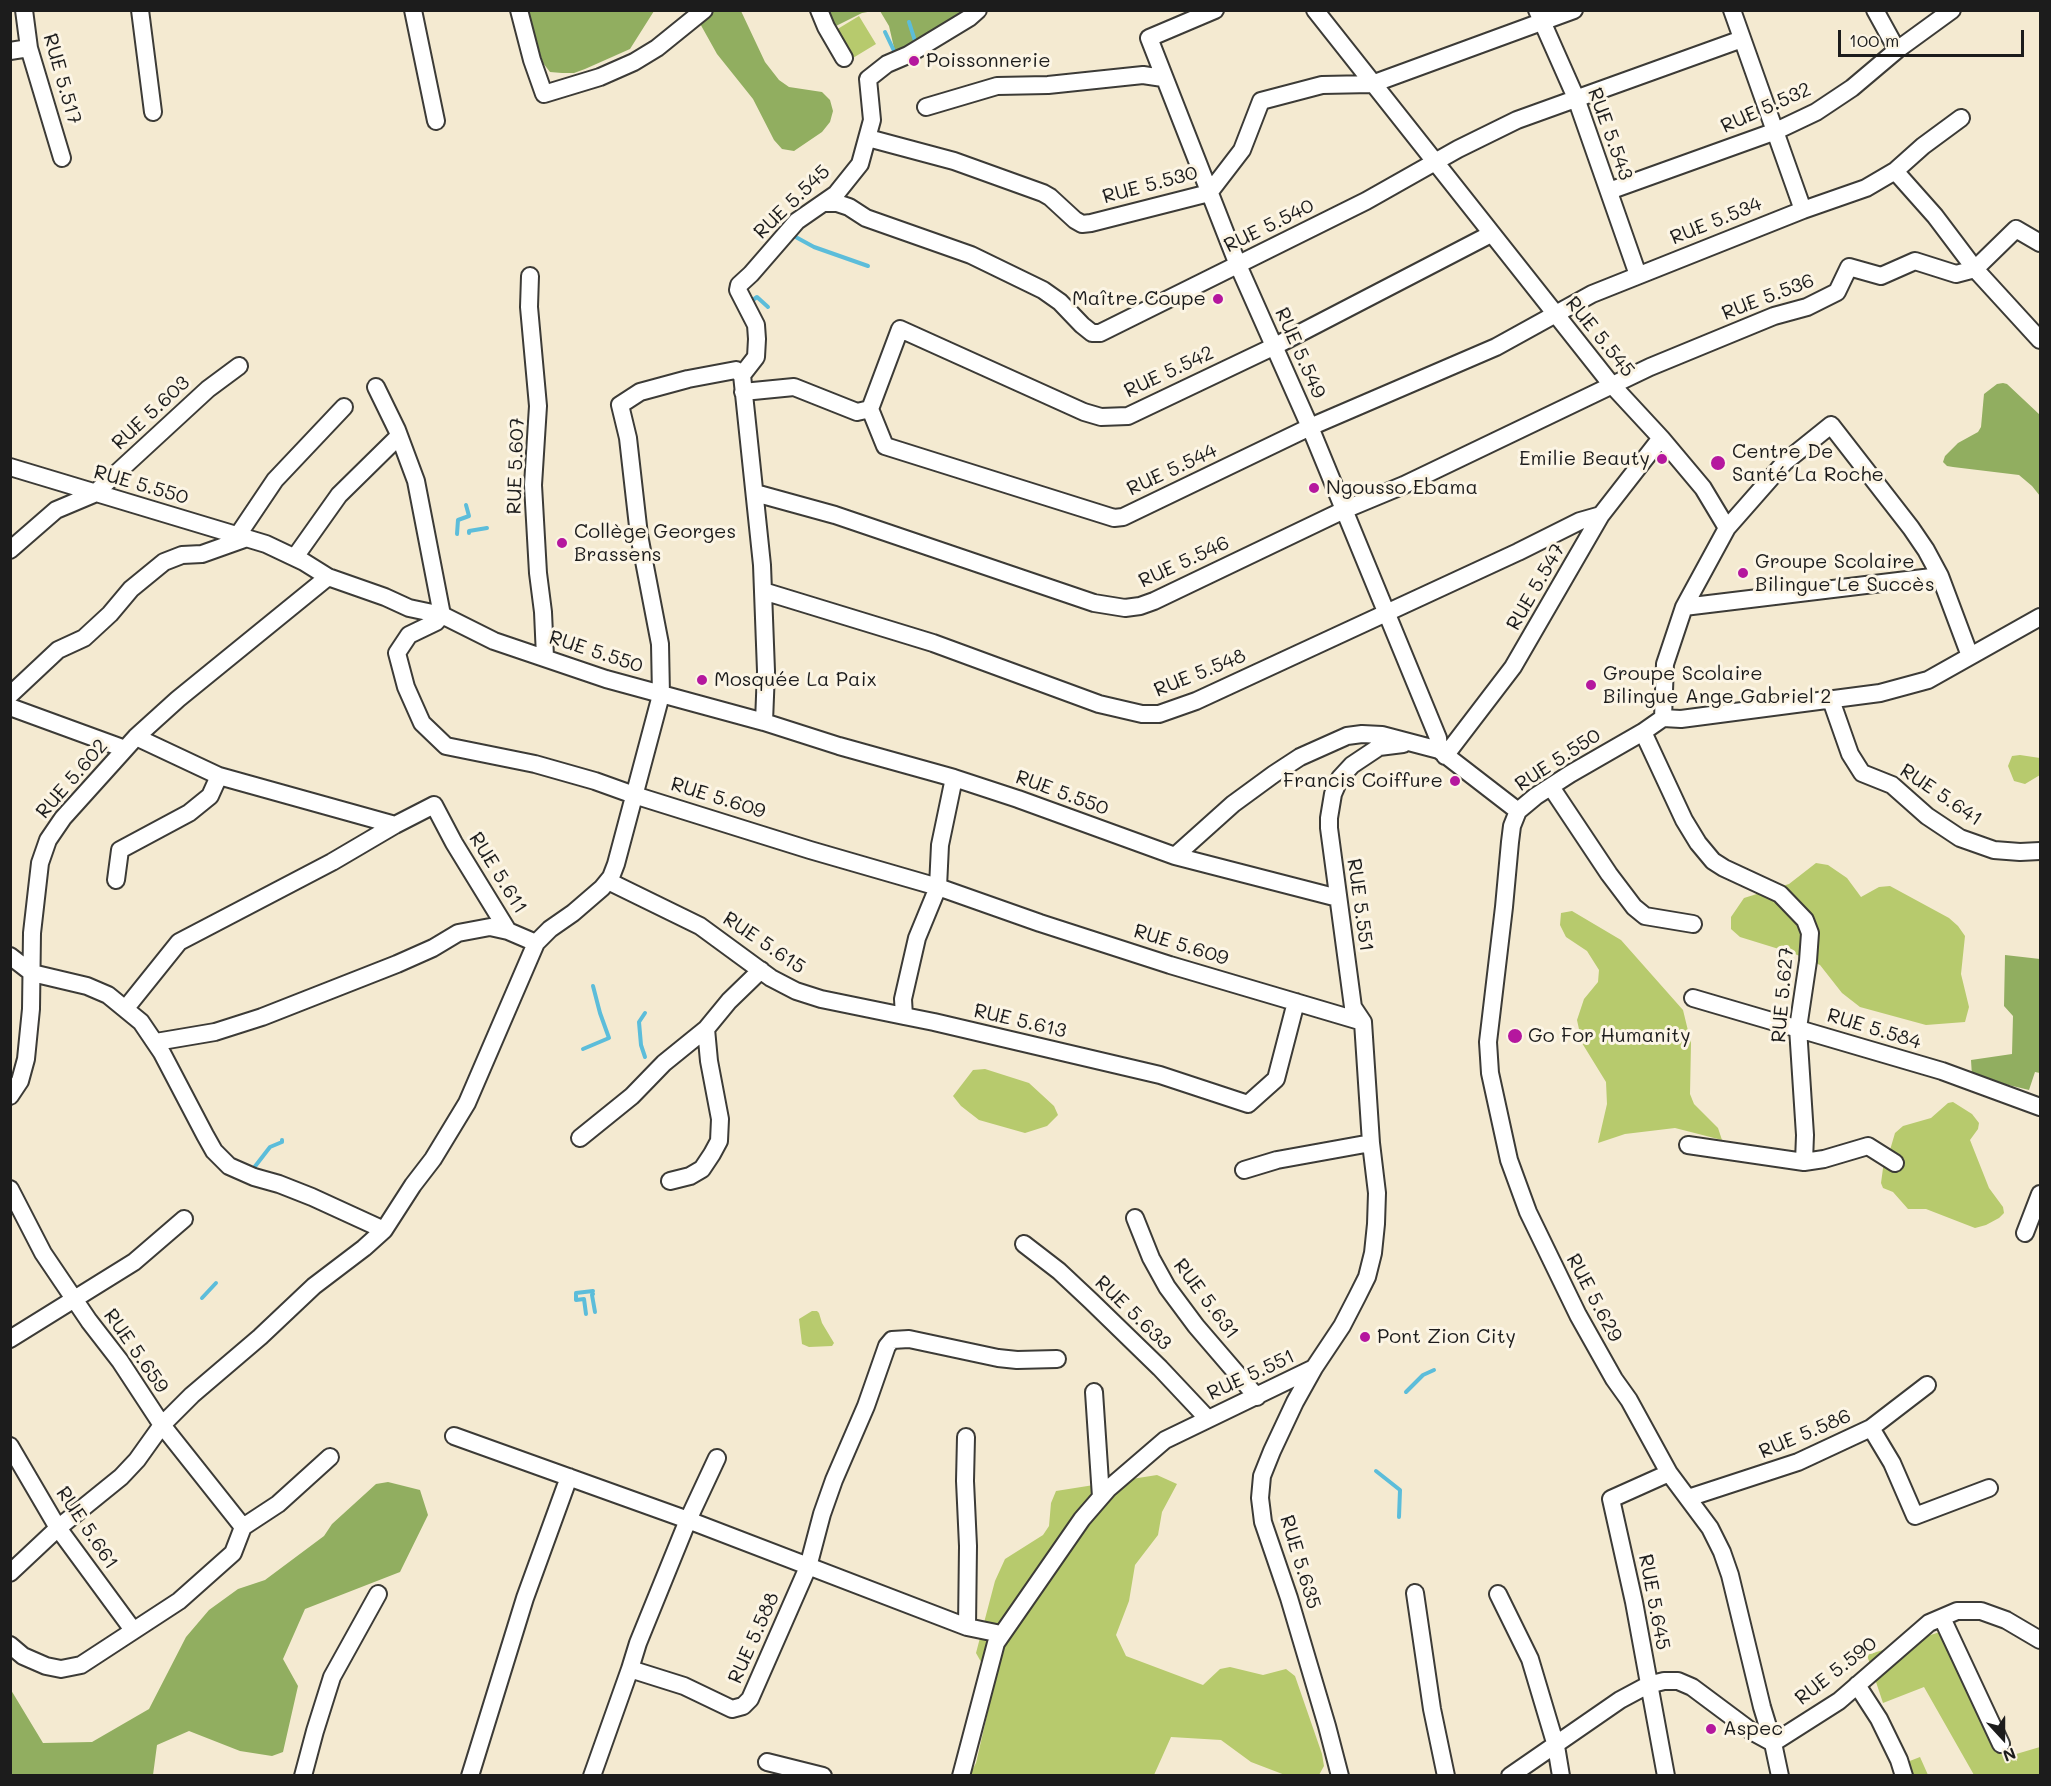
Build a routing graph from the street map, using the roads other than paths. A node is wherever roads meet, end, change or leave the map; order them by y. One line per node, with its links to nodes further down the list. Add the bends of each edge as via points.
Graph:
1 (24, 10): 17 (street, RUE 5.517)
2 (140, 10): 25 (street)
3 (413, 10): 27 (street)
4 (519, 10): 15 (street, via 544,94 634,62 657,48)
5 (704, 10): 15 (street)
6 (819, 10): 20 (street)
7 (978, 10): 29 (street, RUE 5.545, via 868,79 872,120)
8 (1215, 10): 21 (street, RUE 5.549, via 1149,38)
9 (1574, 10): 14 (street, RUE 5.530)
10 (1732, 10): 16 (street)
11 (1875, 10): 18 (street)
12 (1952, 10): 18 (street, RUE 5.532)
13 (1321, 12): 22 (street, RUE 5.545)
14 (1539, 16): 22 (street, RUE 5.530); 23 (street, RUE 5.543)
15 (684, 18)
16 (1742, 39): 23 (street, RUE 5.540); 28 (street)
17 (29, 48): 19 (street); 30 (street, RUE 5.517)
18 (1897, 50): 28 (street, RUE 5.532, via 1852,88)
19 (10, 51)
20 (844, 58)
21 (1163, 78): 24 (street, via 1143,75 997,86); 34 (street, RUE 5.549)
22 (1372, 84): 31 (street, RUE 5.545); 34 (street, RUE 5.530, via 1322,85 1262,101 1242,150)
23 (1576, 98): 31 (street, RUE 5.540, via 1508,124); 33 (street, RUE 5.543)
24 (926, 107)
25 (153, 112)
26 (1961, 118): 32 (street, RUE 5.534)
27 (436, 121)
28 (1776, 131): 33 (street, RUE 5.532); 36 (street)
29 (868, 138): 34 (street, RUE 5.530, via 954,161 1043,193 1082,224); 35 (street, RUE 5.545, via 860,164)
30 (62, 158)
31 (1435, 164): 37 (street, RUE 5.545); 39 (street, RUE 5.540)
32 (1895, 171): 36 (street, RUE 5.534, via 1866,188); 40 (street)
33 (1609, 190): 41 (street, RUE 5.543)
34 (1209, 193): 39 (street, RUE 5.549)
35 (825, 203): 39 (street, RUE 5.540, via 849,207 866,218 971,255 1043,290 1092,333 1100,333); 47 (street, RUE 5.545, via 797,222 739,285 756,325 757,339 756,357)
36 (1803, 210): 41 (street, RUE 5.534)
37 (1491, 234): 43 (street, RUE 5.545); 45 (street, RUE 5.542)
38 (2040, 243): 40 (street, via 2016,230)
39 (1238, 265): 45 (street, RUE 5.549)
40 (1976, 269): 44 (street); 48 (street, RUE 5.536, via 1956,274 1915,261 1881,276 1849,267 1838,291 1807,307 1773,316)
41 (1638, 275): 43 (street, RUE 5.534)
42 (530, 276): 74 (street, RUE 5.607, via 538,406 533,485)
43 (1554, 314): 48 (street, RUE 5.545); 52 (street, RUE 5.544, via 1496,347)
44 (2040, 340)
45 (1275, 346): 51 (street, RUE 5.542, via 1128,416 1101,417 900,329); 52 (street, RUE 5.549)
46 (239, 366): 56 (street, RUE 5.603, via 208,389)
47 (743, 384): 51 (street, via 794,387 857,411); 57 (street); 75 (street, RUE 5.611, via 736,370 688,378 640,392 620,405 660,644)
48 (1611, 384): 54 (street, RUE 5.545); 58 (street, RUE 5.546)
49 (376, 387): 53 (street)
50 (344, 407): 62 (street, via 275,480)
51 (870, 409): 52 (street, RUE 5.544, via 885,446 1114,518)
52 (1310, 428): 58 (street, RUE 5.549)
53 (398, 437): 65 (street, via 339,495); 71 (street, via 416,481)
54 (1661, 438): 59 (street, RUE 5.547); 61 (street, RUE 5.545, via 1703,488)
55 (10, 467): 56 (street, RUE 5.550)
56 (94, 494): 60 (street, RUE 5.550); 63 (street, RUE 5.603, via 56,510)
57 (755, 494): 58 (street, RUE 5.546, via 835,514 1094,603 1125,608 1154,602); 68 (street)
58 (1344, 510): 70 (street, RUE 5.549)
59 (1601, 514): 70 (street, RUE 5.548); 84 (street, RUE 5.547, via 1513,667)
60 (200, 524): 62 (street, RUE 5.550); 64 (street, via 190,542)
61 (1727, 528): 66 (street, via 1785,462 1831,425 1911,528); 69 (street)
62 (242, 536): 64 (street, via 202,554); 65 (street, RUE 5.550)
63 (10, 550)
64 (191, 553): 76 (street, via 169,559 146,575 84,638 58,650)
65 (295, 557): 67 (street, RUE 5.550)
66 (1940, 576): 69 (street); 73 (street)
67 (328, 578): 71 (street, RUE 5.550, via 410,608); 82 (street, RUE 5.602, via 178,699)
68 (763, 591): 70 (street, RUE 5.548, via 933,642 1099,704 1143,714 1160,714 1196,701); 80 (street)
69 (1684, 607): 79 (street, via 1665,664)
70 (1385, 614): 84 (street, RUE 5.549)
71 (442, 615): 74 (street, RUE 5.550, via 495,641); 88 (street, RUE 5.609, via 409,635 397,653 422,723 446,746 535,764)
72 (2040, 617): 73 (street)
73 (1970, 656): 77 (street, via 1928,680 1880,693)
74 (545, 657): 75 (street, RUE 5.550)
75 (660, 694): 80 (street, RUE 5.550); 88 (street, RUE 5.611)
76 (10, 695)
77 (1831, 700): 79 (street); 91 (street, RUE 5.641, via 1850,754 1862,773 1892,785 1960,838 1994,850)
78 (10, 706): 82 (street)
79 (1663, 718): 81 (street, RUE 5.550)
80 (764, 722): 86 (street, RUE 5.550)
81 (1643, 732): 87 (street, RUE 5.550); 108 (street, RUE 5.627, via 1684,820 1713,861 1780,894 1805,920 1810,933)
82 (130, 743): 85 (street); 102 (street, RUE 5.602, via 63,818 45,846 32,933)
83 (1418, 744): 84 (street, RUE 5.550); 92 (street, RUE 5.550, via 1362,734 1316,749 1233,804); 96 (street, RUE 5.551, via 1379,747 1340,778 1333,794 1329,828)
84 (1442, 753): 89 (street, RUE 5.550)
85 (219, 776): 90 (street); 93 (street, via 210,796 189,813 120,850)
86 (954, 778): 92 (street, RUE 5.550); 95 (street, via 940,845)
87 (1551, 786): 89 (street, RUE 5.550); 97 (street, via 1634,907 1645,916)
88 (634, 795): 94 (street, RUE 5.611); 95 (street, RUE 5.609)
89 (1518, 811): 142 (street, RUE 5.629, via 1509,842 1488,1042 1499,1120 1524,1202 1553,1267)
90 (396, 825): 98 (street, RUE 5.611, via 434,805); 105 (street, via 179,942)
91 (2040, 851)
92 (1175, 856): 96 (street)
93 (117, 880)
94 (608, 880): 99 (street, RUE 5.611); 101 (street, RUE 5.615, via 700,926)
95 (938, 887): 104 (street, RUE 5.609, via 1170,965); 106 (street, via 917,938 903,999)
96 (1338, 898): 107 (street, RUE 5.551, via 1353,1007)
97 (1694, 924)
98 (508, 931): 99 (street, RUE 5.611); 110 (street, via 490,927 458,933 397,964 262,1017 215,1032)
99 (536, 944): 124 (street, via 467,1103)
100 (10, 957): 102 (street)
101 (760, 970): 106 (street, RUE 5.615, via 796,991 821,999); 109 (street)
102 (32, 972): 105 (street, via 87,986); 111 (street, RUE 5.602, via 26,1059 20,1081)
103 (1693, 998): 108 (street, RUE 5.584)
104 (1296, 1002): 106 (street, RUE 5.613, via 1276,1078 1248,1104 1160,1075); 107 (street, RUE 5.609)
105 (126, 1008): 110 (street)
106 (904, 1016)
107 (1363, 1022): 114 (street, RUE 5.551)
108 (1798, 1028): 112 (street, RUE 5.584, via 1942,1071); 116 (street, RUE 5.627)
109 (706, 1029): 113 (street); 119 (street, via 720,1119 719,1141 702,1169)
110 (156, 1042): 124 (street, via 214,1151 229,1166 312,1197)
111 (10, 1096)
112 (2040, 1107)
113 (580, 1138)
114 (1371, 1143): 118 (street); 130 (street, RUE 5.551, via 1377,1193 1373,1253 1367,1277 1342,1326)
115 (1688, 1145): 116 (street)
116 (1804, 1162): 117 (street, via 1868,1146)
117 (1895, 1163)
118 (1244, 1170)
119 (670, 1181)
120 (10, 1189): 127 (street, RUE 5.659, via 43,1253)
121 (2040, 1194): 125 (street)
122 (1135, 1218): 133 (street, RUE 5.631, via 1167,1287)
123 (184, 1220): 127 (street, via 134,1262)
124 (384, 1230): 135 (street, via 314,1286)
125 (2025, 1233)
126 (1024, 1244): 134 (street, RUE 5.633, via 1091,1301)
127 (76, 1299): 128 (street); 135 (street, RUE 5.659)
128 (10, 1340)
129 (1057, 1359): 150 (street, RUE 5.588, via 998,1358 909,1339 891,1340 834,1480)
130 (1314, 1368): 133 (street, RUE 5.551); 173 (street, RUE 5.635, via 1272,1451 1262,1476 1260,1498 1263,1522 1328,1726)
131 (1927, 1385): 136 (street)
132 (1094, 1392): 145 (street)
133 (1257, 1396): 134 (street, RUE 5.551)
134 (1208, 1419): 145 (street, RUE 5.551, via 1165,1440)
135 (162, 1425): 148 (street, RUE 5.659); 149 (street, via 121,1477)
136 (1871, 1428): 144 (street, RUE 5.586, via 1892,1463 1915,1516); 146 (street, RUE 5.586, via 1798,1462)
137 (454, 1436): 143 (street)
138 (966, 1437): 156 (street)
139 (10, 1446): 149 (street, RUE 5.661)
140 (330, 1457): 148 (street, via 278,1504)
141 (717, 1458): 147 (street)
142 (1669, 1473): 146 (street, RUE 5.629); 162 (street, RUE 5.645, via 1611,1498)
143 (569, 1477): 147 (street); 169 (street, via 525,1598)
144 (1989, 1488)
145 (1101, 1497): 158 (street, RUE 5.551)
146 (1689, 1498): 164 (street, RUE 5.629, via 1710,1528 1730,1575)
147 (688, 1520): 150 (street); 161 (street)
148 (243, 1527): 157 (street, via 233,1553 178,1601)
149 (58, 1528): 151 (street); 157 (street, RUE 5.661)
150 (808, 1567): 156 (street); 161 (street, RUE 5.588, via 750,1699 743,1706 732,1709 684,1686)
151 (10, 1572)
152 (1415, 1593): 174 (street)
153 (378, 1594): 168 (street, via 332,1677)
154 (1498, 1594): 166 (street, via 1530,1659)
155 (1942, 1618): 159 (street, RUE 5.590, via 1957,1611 1981,1611); 163 (street, RUE 5.590, via 1929,1623); 165 (street)
156 (967, 1628): 158 (street)
157 (132, 1630): 160 (street, via 81,1665 61,1669 23,1656)
158 (1001, 1634): 172 (street, RUE 5.551, via 992,1654)
159 (2040, 1640)
160 (10, 1645)
161 (630, 1669): 170 (street)
162 (1648, 1685): 164 (street, via 1678,1681 1692,1687); 166 (street); 177 (street, RUE 5.645)
163 (1857, 1685): 164 (street, RUE 5.590); 179 (street, via 1879,1719)
164 (1773, 1743): 178 (street, RUE 5.629)
165 (2001, 1744)
166 (1556, 1746): 175 (street); 176 (street)
167 (767, 1762): 171 (street)
168 (303, 1776)
169 (470, 1776)
170 (592, 1776)
171 (823, 1776)
172 (961, 1776)
173 (1340, 1776)
174 (1446, 1776)
175 (1510, 1776)
176 (1561, 1776)
177 (1666, 1776)
178 (1780, 1776)
179 (1904, 1776)

